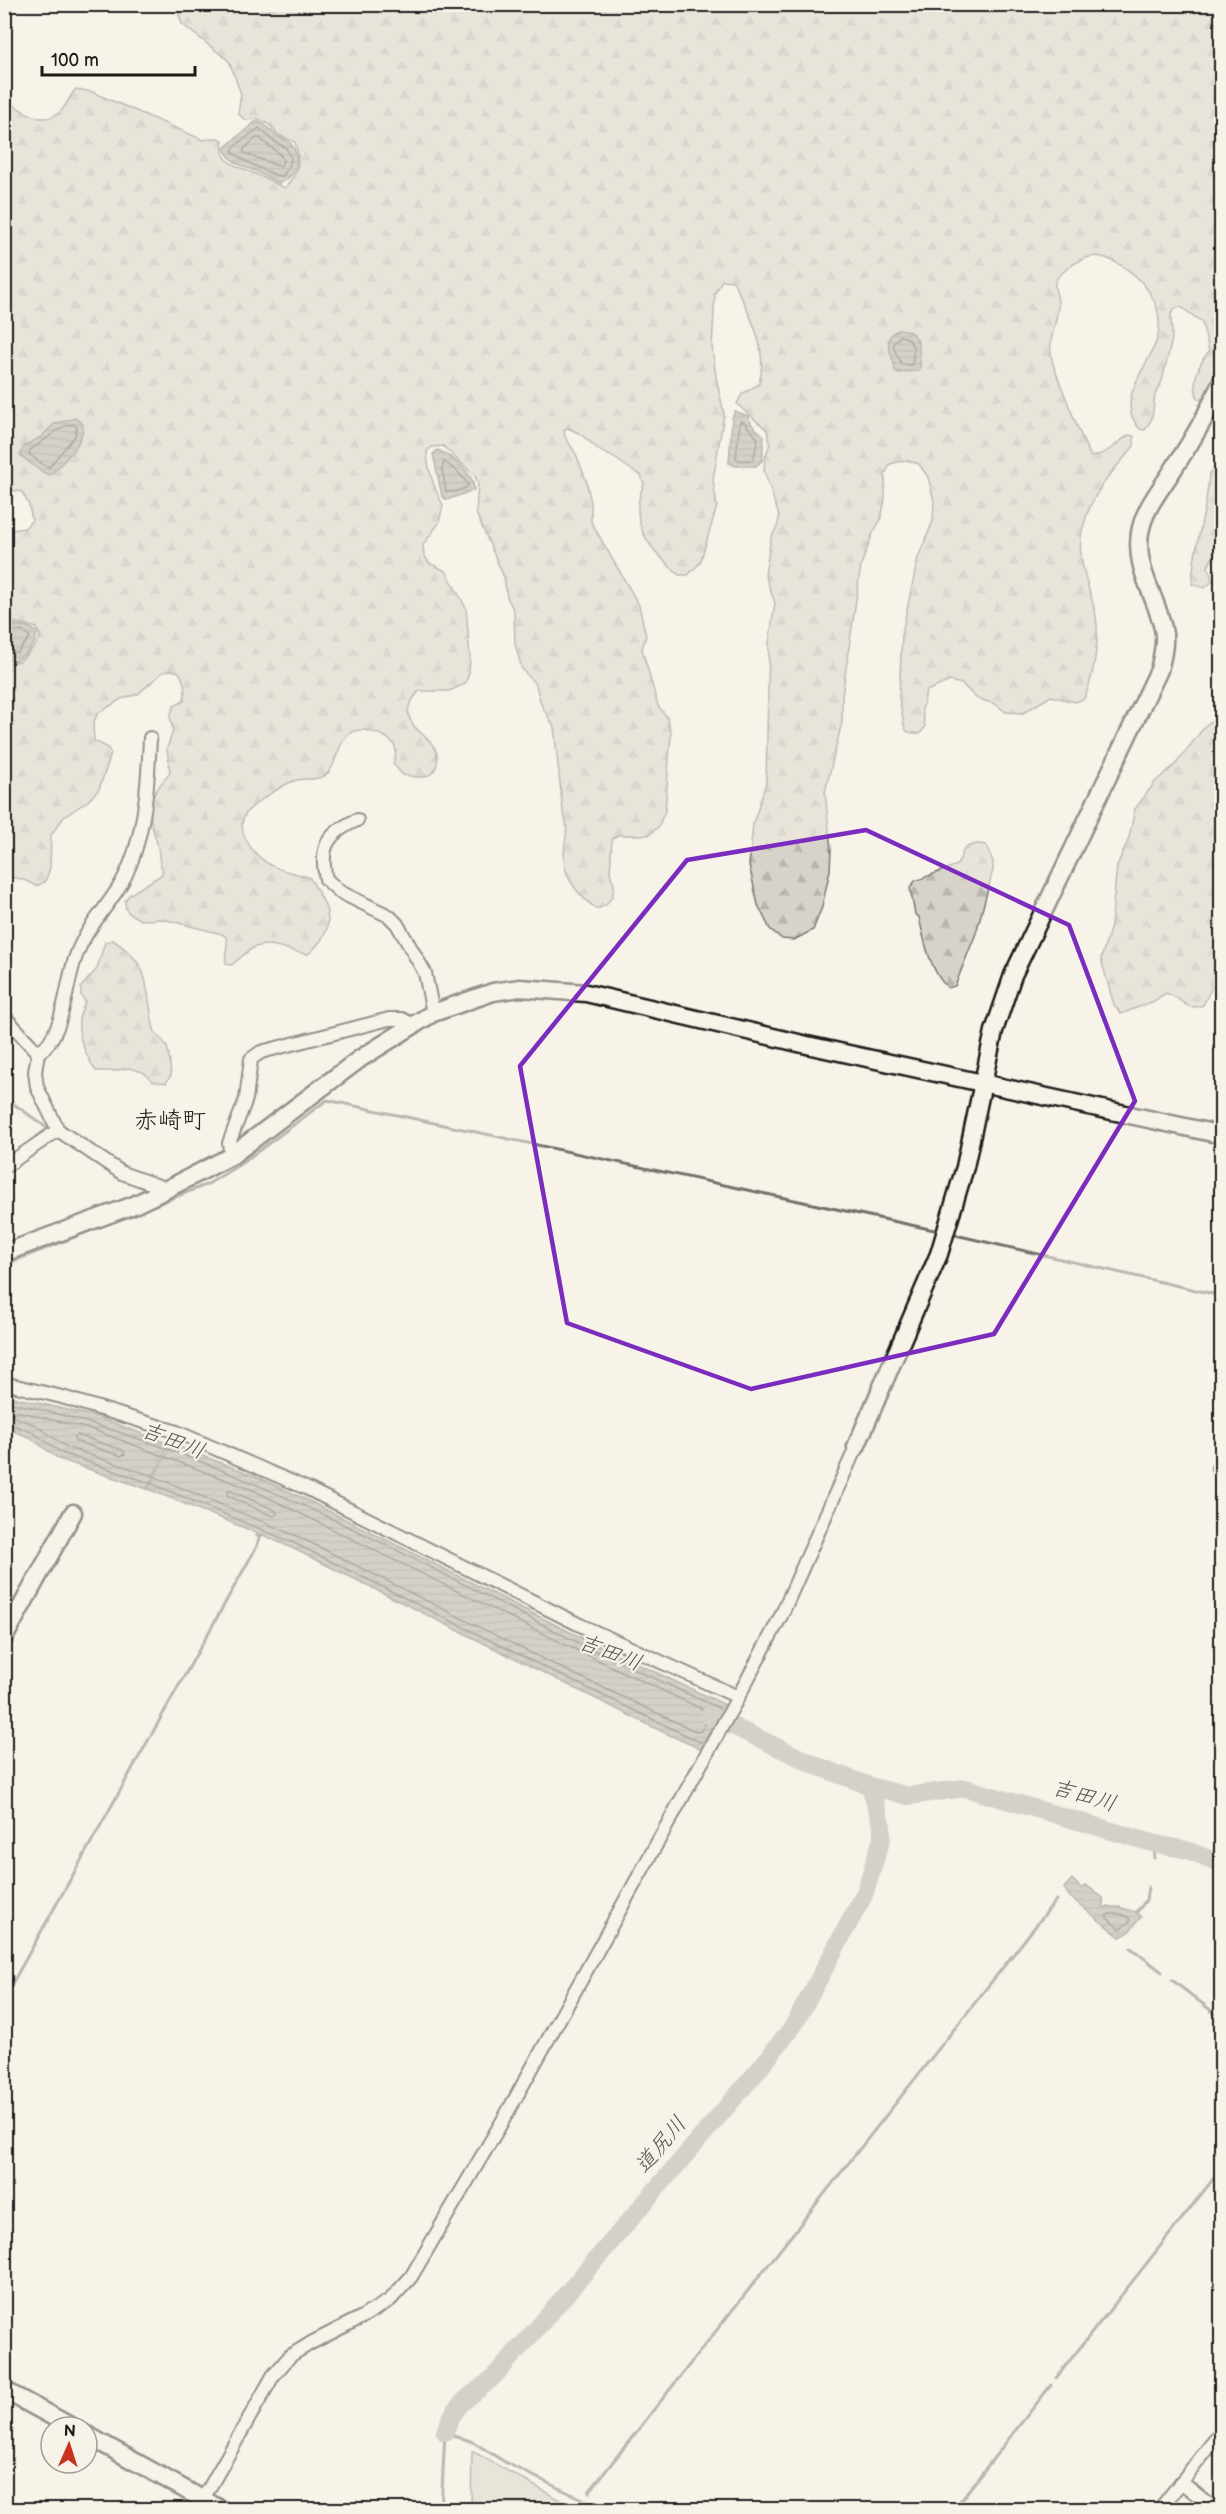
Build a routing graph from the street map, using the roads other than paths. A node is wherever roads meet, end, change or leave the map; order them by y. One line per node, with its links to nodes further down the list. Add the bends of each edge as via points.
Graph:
1 (1221, 381): 8 (street, via 1202,425 1147,511 1140,533 1142,573 1164,635 1159,670 1013,975 994,1031)
2 (150, 738): 7 (street, via 147,796 131,863 76,954 56,1027)
3 (357, 820): 4 (street, via 329,837 324,859 326,879 340,892 389,916 397,924 425,973)
4 (433, 1013): 6 (street); 8 (street, via 493,992 520,988 586,993)
5 (4, 1016): 7 (street)
6 (413, 1025): 12 (street, via 362,1058); 12 (street, via 402,1019 389,1019 256,1055 251,1059 246,1099 229,1143)
7 (38, 1053): 9 (street, via 37,1087)
8 (984, 1083): 10 (street); 17 (street, via 965,1167 939,1254)
9 (54, 1134): 13 (street); 14 (street, via 122,1173)
10 (1221, 1135)
11 (4, 1150): 13 (street)
12 (231, 1156): 14 (street)
13 (8, 1165)
14 (167, 1190): 15 (street)
15 (4, 1253)
16 (4, 1383): 22 (street, via 177,1432 306,1488)
17 (856, 1447): 22 (street, via 781,1616)
18 (1221, 1460): 19 (street)
19 (1221, 1468)
20 (73, 1512): 21 (street)
21 (4, 1638)
22 (737, 1699): 28 (street, via 506,2115 411,2277 390,2300 290,2356 273,2376)
23 (4, 2390): 24 (street)
24 (50, 2415)
25 (1221, 2431): 27 (street)
26 (99, 2442): 28 (street)
27 (1181, 2482): 30 (street); 31 (street)
28 (200, 2504): 29 (street)
29 (222, 2510)
30 (1159, 2510)
31 (1216, 2510)

